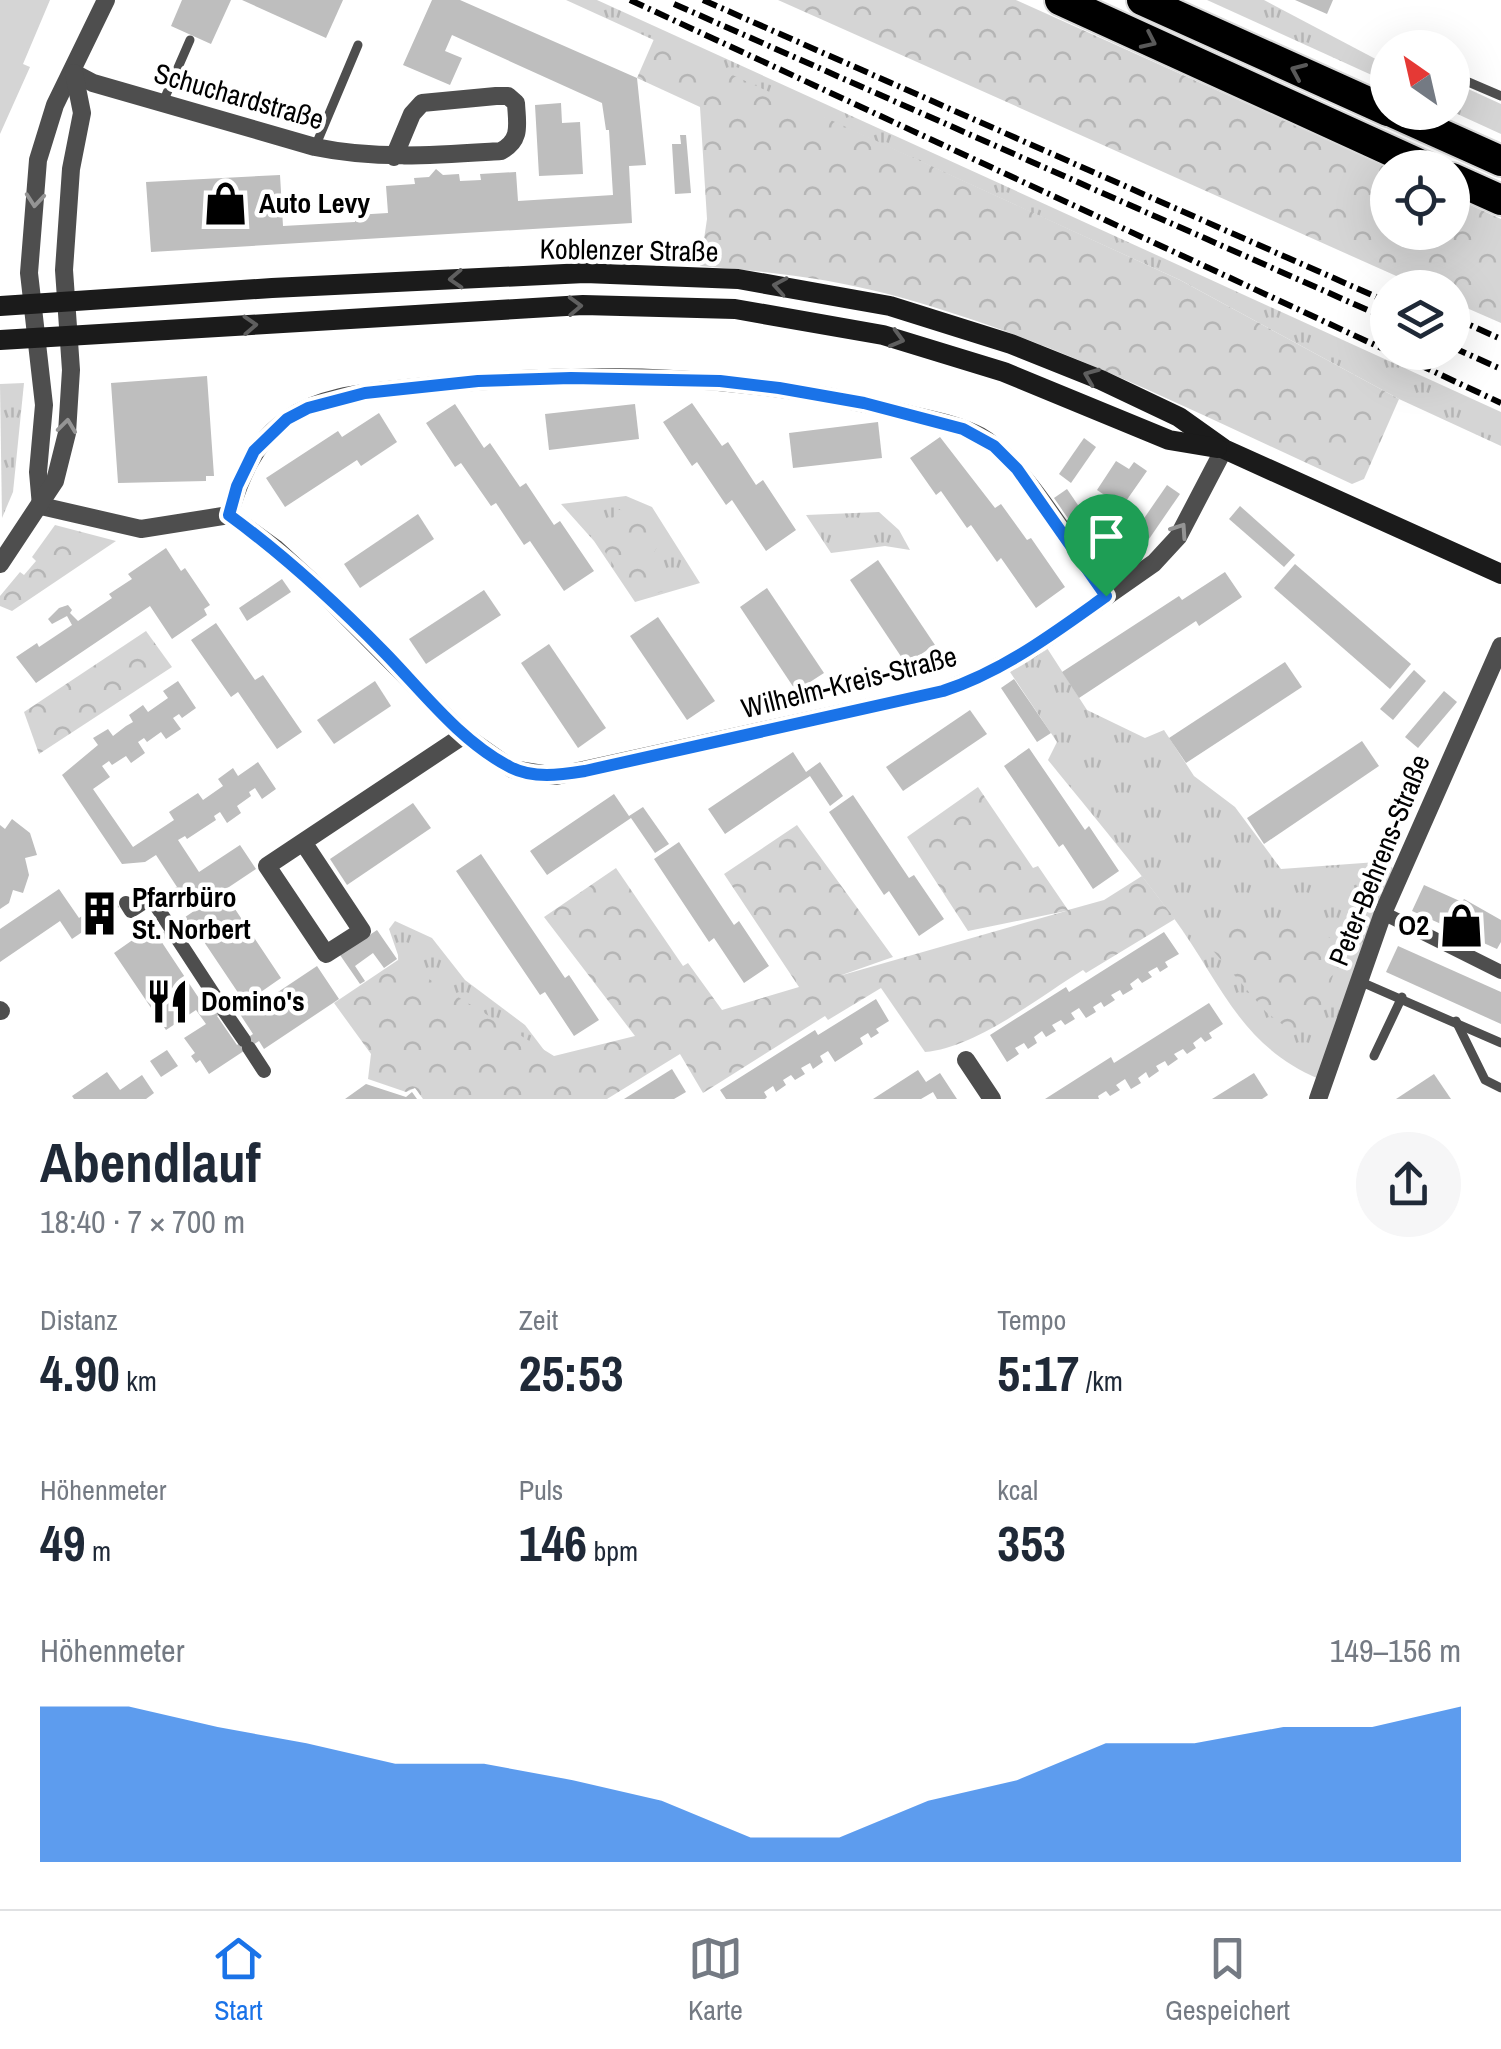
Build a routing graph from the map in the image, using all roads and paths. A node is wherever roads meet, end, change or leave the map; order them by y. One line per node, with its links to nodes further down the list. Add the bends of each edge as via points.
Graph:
1 (106, 0): 6 (street)
2 (1060, 0): 13 (highway, one-way to 13)
3 (1142, 0): 10 (highway, one-way to 3)
4 (190, 40): 9 (lane)
5 (358, 44): 12 (lane)
6 (74, 73): 9 (street, Schuchardstraße); 18 (street, via 82,113 71,169); 19 (street, one-way to 19, via 55,105 38,160)
7 (1470, 82): 8 (lane)
8 (1501, 96)
9 (164, 102): 12 (street, Schuchardstraße)
10 (1370, 103)
11 (1431, 130): 15 (highway)
12 (314, 147): 14 (street, Schuchardstraße)
13 (1389, 150)
14 (394, 157): 14 (street, Schuchardstraße, via 500,151 518,136 516,103 496,96 422,104)
15 (1501, 161)
16 (1470, 186): 17 (highway)
17 (1501, 200)
18 (65, 302): 19 (main road, Koblenzer Straße); 21 (street); 24 (main road, Koblenzer Straße, one-way to 18, via 1180,417 1012,344 890,306 738,279 585,273)
19 (32, 304): 20 (main road, Koblenzer Straße); 22 (street)
20 (0, 306)
21 (69, 336): 22 (main road, Koblenzer Straße); 24 (main road, Koblenzer Straße, one-way to 24, via 583,305 734,309 884,334 1004,372 1170,440); 25 (street, one-way to 21, via 68,433)
22 (37, 338): 23 (main road, Koblenzer Straße); 25 (street, via 44,405)
23 (0, 340)
24 (1224, 449): 28 (main road, Koblenzer Straße); 29 (street, Wilhelm-Kreis-Straße, one-way to 24, via 1178,537)
25 (41, 506): 26 (street, via 141,529); 27 (street)
26 (229, 515): 29 (street, via 254,451 287,419 321,403 478,381 720,381 864,403 963,429 994,446); 31 (street, Wilhelm-Kreis-Straße, via 299,570)
27 (0, 564)
28 (1501, 574)
29 (1106, 596): 31 (street, Wilhelm-Kreis-Straße, via 1032,649 963,684 604,767 538,775 512,769)
30 (1501, 646): 34 (street, Peter-Behrens-Straße)
31 (464, 735): 32 (street)
32 (302, 842): 32 (street, via 266,866 326,954 362,930)
33 (126, 903): 42 (street, via 131,910 150,898)
34 (1383, 913): 35 (street); 36 (street, Peter-Behrens-Straße)
35 (1501, 972)
36 (1359, 980): 37 (lane); 45 (street, Peter-Behrens-Straße)
37 (1402, 997): 38 (lane); 40 (lane)
38 (1456, 1021): 39 (lane); 43 (lane, via 1485,1080)
39 (1501, 1043)
40 (1374, 1056)
41 (966, 1060): 44 (street)
42 (264, 1071)
43 (1501, 1088)
44 (992, 1099)
45 (1318, 1099)

